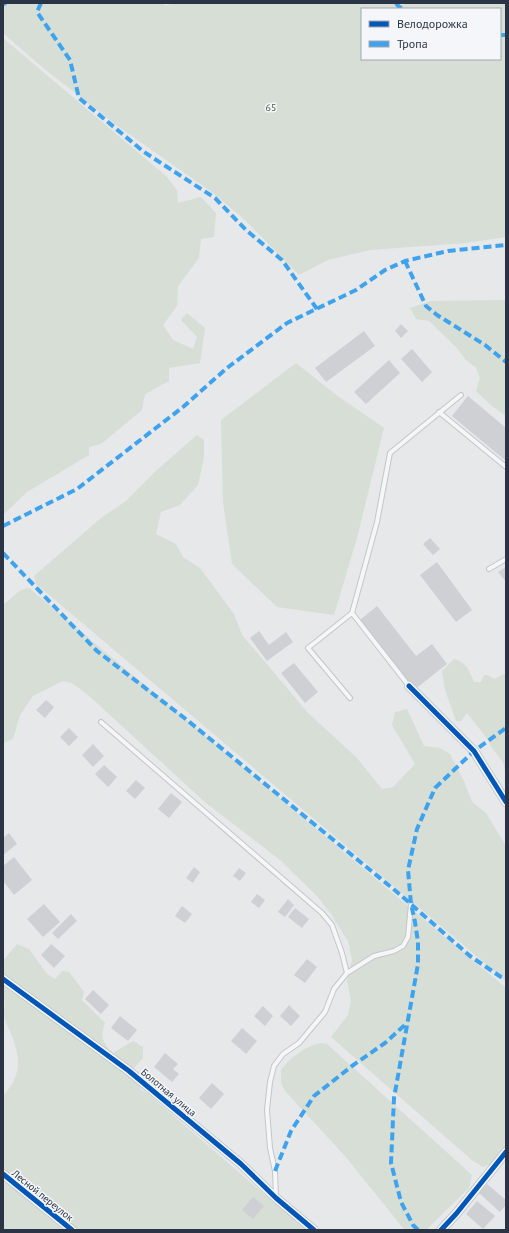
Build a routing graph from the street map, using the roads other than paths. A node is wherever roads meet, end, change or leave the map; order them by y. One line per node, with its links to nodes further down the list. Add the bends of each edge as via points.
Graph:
1 (461, 395): 2 (lane)
2 (439, 412): 3 (lane); 6 (lane, via 390,453 377,522)
3 (506, 467)
4 (506, 559): 5 (lane)
5 (489, 569)
6 (352, 613): 7 (lane); 8 (lane, via 308,648)
7 (409, 686): 10 (street, via 474,751)
8 (350, 698)
9 (101, 722): 12 (lane, via 322,913 332,925)
10 (506, 802)
11 (411, 904): 12 (lane, via 408,937 403,946 374,956)
12 (347, 973): 16 (lane, via 334,990 325,1012 299,1043 283,1054 274,1066 267,1110)
13 (3, 979): 16 (street, Болотная улица, via 129,1071 241,1164)
14 (506, 1152): 19 (street)
15 (3, 1174): 17 (street, Лесной переулок)
16 (276, 1198): 18 (street, Болотная улица)
17 (72, 1230)
18 (314, 1230)
19 (441, 1230)

